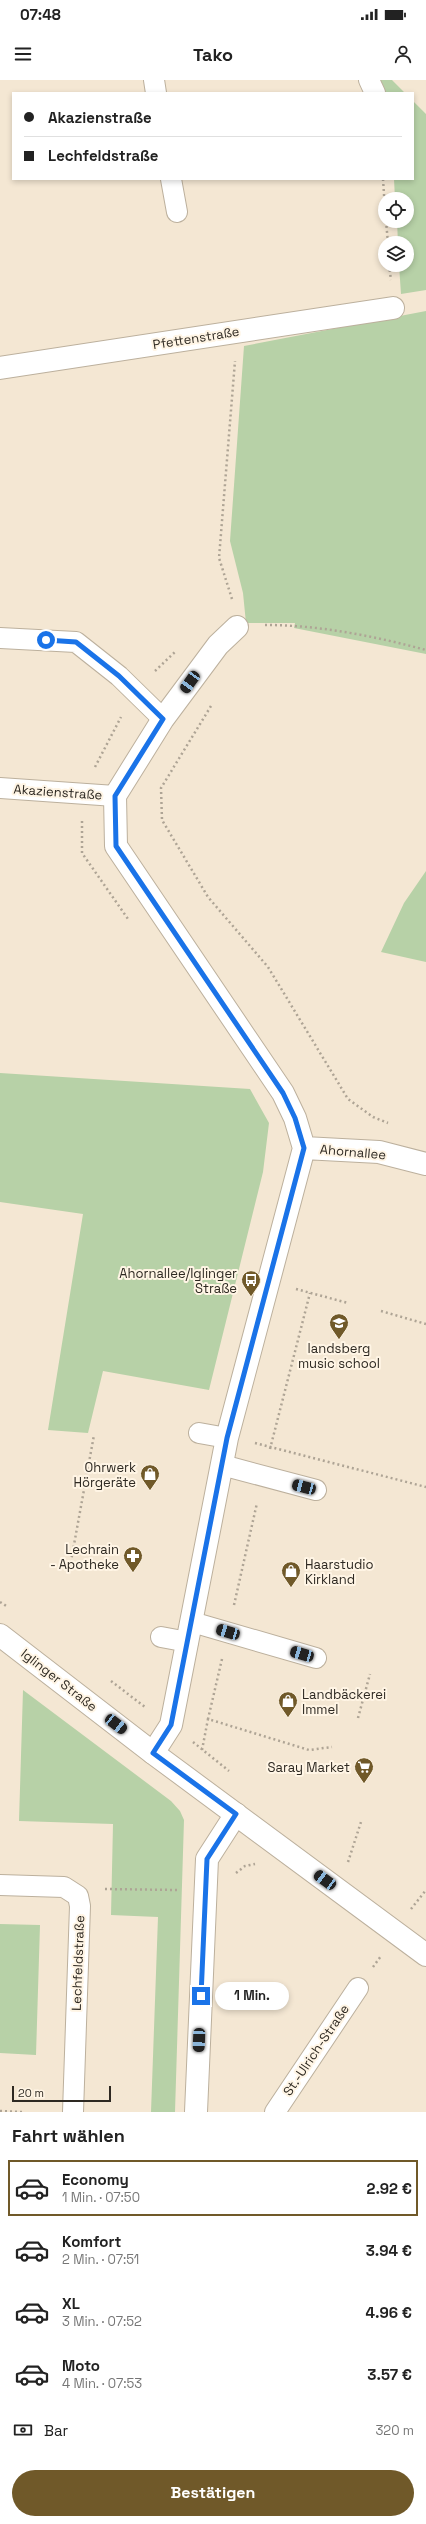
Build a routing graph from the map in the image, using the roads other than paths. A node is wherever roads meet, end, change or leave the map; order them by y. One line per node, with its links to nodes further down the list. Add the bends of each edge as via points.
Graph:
1 (154, 80): 3 (lane)
2 (370, 80): 4 (lane)
3 (156, 92)
4 (374, 92)
5 (171, 180): 6 (lane)
6 (177, 212)
7 (393, 308): 8 (street, Pfettenstraße)
8 (0, 368)
9 (237, 627): 11 (street, Akazienstraße, via 218,645)
10 (0, 638): 11 (lane, via 76,642)
11 (163, 719): 13 (street, Akazienstraße)
12 (0, 788): 13 (lane, Akazienstraße)
13 (115, 796): 14 (street, Akazienstraße, via 116,846 283,1093 295,1118)
14 (304, 1148): 15 (street, Ahornallee, via 379,1152); 17 (street, Ahornallee)
15 (426, 1164)
16 (199, 1433): 17 (lane)
17 (227, 1438): 18 (street, Ahornallee)
18 (222, 1465): 19 (lane); 20 (street, Ahornallee)
19 (316, 1490)
20 (190, 1632): 21 (lane); 23 (lane, via 228,1632); 24 (street, Ahornallee, via 171,1725)
21 (161, 1637)
22 (1, 1638): 24 (street, Iglinger Straße)
23 (316, 1658)
24 (153, 1753): 25 (street, Iglinger Straße)
25 (236, 1814): 27 (street, Iglinger Straße); 30 (street, via 207,1859)
26 (0, 1885): 29 (lane, Lechfeldstraße, via 70,1888 78,1896 80,1906)
27 (426, 1955)
28 (358, 1988): 31 (lane, St.-Ulrich-Straße)
29 (73, 2112)
30 (196, 2112)
31 (275, 2112)

